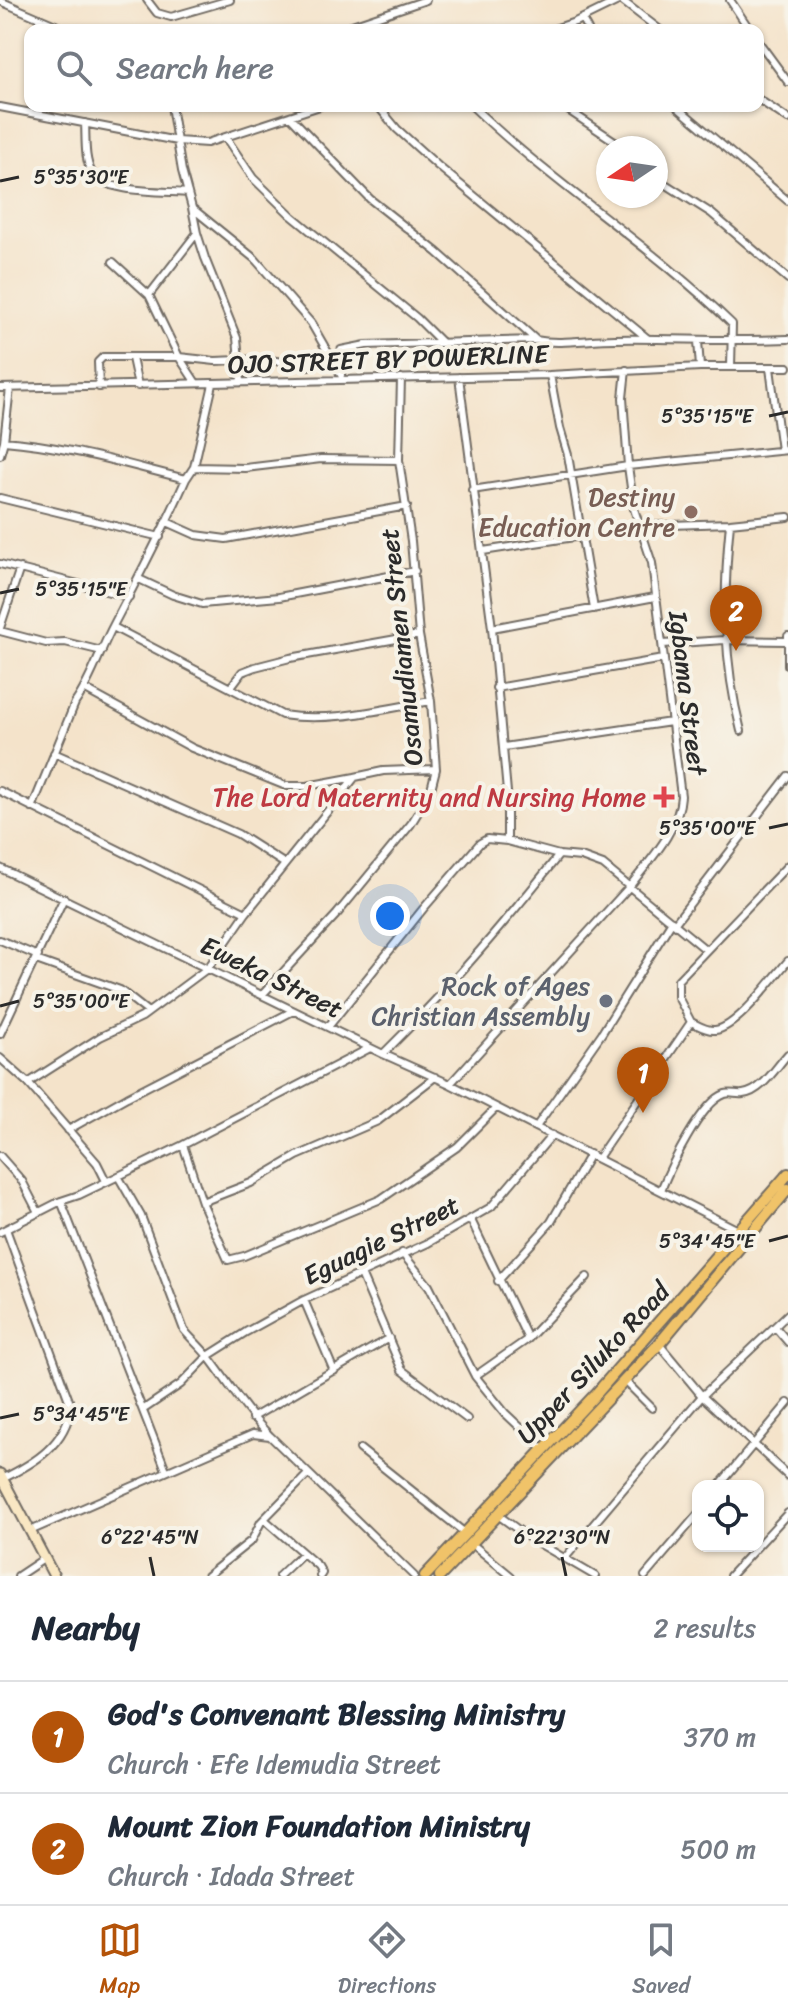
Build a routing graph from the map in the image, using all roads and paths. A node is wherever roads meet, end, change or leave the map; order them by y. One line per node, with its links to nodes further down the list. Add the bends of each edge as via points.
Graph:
1 (20, 0): 8 (street)
2 (147, 0): 3 (street, via 157,13 171,17)
3 (230, 0)
4 (426, 0): 11 (street)
5 (621, 0): 9 (street); 14 (street)
6 (730, 0): 15 (street)
7 (0, 1): 8 (street)
8 (17, 9): 10 (street)
9 (582, 19): 12 (street); 13 (street)
10 (53, 24)
11 (355, 24)
12 (568, 24)
13 (585, 24)
14 (652, 24)
15 (746, 24)
16 (764, 49): 17 (street)
17 (788, 82)
18 (764, 103): 29 (street)
19 (0, 107): 20 (street)
20 (24, 112)
21 (27, 112): 30 (street)
22 (172, 112): 33 (street)
23 (302, 112): 28 (street)
24 (383, 112): 42 (street, via 438,166)
25 (479, 112): 46 (street, via 568,190 700,292 732,324)
26 (571, 112): 31 (street)
27 (683, 112): 36 (street)
28 (290, 116): 32 (street); 44 (street, via 370,199)
29 (788, 119)
30 (85, 123): 33 (street); 35 (street, via 88,164 97,179 114,186)
31 (607, 136)
32 (226, 138): 33 (street); 47 (street, via 253,178 292,216)
33 (177, 141): 35 (street)
34 (668, 186): 40 (street, via 711,213)
35 (188, 193): 37 (street)
36 (788, 201)
37 (192, 208): 38 (street); 48 (street, via 255,259 311,323)
38 (197, 233): 41 (street); 51 (street, via 237,338)
39 (113, 262): 41 (street)
40 (788, 279)
41 (149, 295): 49 (street)
42 (647, 338): 44 (street); 45 (street)
43 (788, 339): 46 (street)
44 (535, 340): 47 (street)
45 (698, 341): 46 (street); 53 (street)
46 (734, 342): 54 (street)
47 (442, 343): 59 (street, via 344,348 339,354)
48 (327, 355): 52 (street); 59 (street)
49 (179, 357): 50 (street); 51 (street); 64 (street)
50 (132, 358): 66 (street); 67 (street, via 99,359)
51 (239, 359): 52 (street); 63 (street)
52 (309, 366): 62 (street)
53 (700, 367): 54 (street, OJO STREET BY POWERLINE); 57 (street, OJO STREET BY POWERLINE)
54 (731, 367): 56 (street, OJO STREET BY POWERLINE)
55 (788, 367): 56 (street, OJO STREET BY POWERLINE)
56 (770, 368): 71 (street)
57 (626, 370): 58 (street, OJO STREET BY POWERLINE); 74 (street, Igbama Street)
58 (550, 375): 60 (street, OJO STREET BY POWERLINE); 76 (street)
59 (342, 376): 61 (street, OJO STREET BY POWERLINE); 62 (street, OJO STREET BY POWERLINE)
60 (459, 377): 61 (street, OJO STREET BY POWERLINE); 78 (street)
61 (401, 378): 73 (street, Osamudiamen Street)
62 (310, 380): 63 (street, OJO STREET BY POWERLINE)
63 (241, 381): 65 (street, OJO STREET BY POWERLINE)
64 (196, 383): 65 (street); 66 (street)
65 (213, 384): 75 (street, OJO STREET BY POWERLINE)
66 (138, 386): 67 (street)
67 (99, 387): 69 (street)
68 (0, 388): 69 (street)
69 (10, 388): 70 (street)
70 (4, 441): 72 (street); 77 (street, via 86,453)
71 (785, 450): 74 (street)
72 (0, 455)
73 (399, 460): 75 (street); 80 (street, Osamudiamen Street)
74 (628, 466): 76 (street); 84 (street, Igbama Street)
75 (194, 467): 77 (street, OJO STREET BY POWERLINE)
76 (571, 474): 78 (street); 85 (street)
77 (186, 479): 82 (street, OJO STREET BY POWERLINE)
78 (472, 490): 87 (street)
79 (0, 498): 86 (street)
80 (407, 506): 82 (street, via 226,539 196,535); 90 (street, Osamudiamen Street)
81 (788, 517): 83 (street)
82 (167, 522): 86 (street, OJO STREET BY POWERLINE)
83 (730, 523): 84 (street); 100 (street)
84 (641, 526): 93 (street, Igbama Street)
85 (581, 536): 87 (street); 94 (street)
86 (160, 537): 91 (street, OJO STREET BY POWERLINE)
87 (483, 551): 96 (street)
88 (0, 564): 89 (street)
89 (20, 568): 92 (street); 97 (street)
90 (415, 571): 91 (street, via 279,597 202,604); 98 (street, Osamudiamen Street)
91 (139, 579): 92 (street, OJO STREET BY POWERLINE)
92 (129, 597): 95 (street, OJO STREET BY POWERLINE)
93 (655, 597): 94 (street); 101 (street, Igbama Street)
94 (594, 609): 96 (street)
95 (113, 627): 102 (street, OJO STREET BY POWERLINE); 105 (street)
96 (492, 628): 106 (street)
97 (0, 630): 102 (street)
98 (419, 635): 105 (street, via 255,667 242,672); 108 (street, Osamudiamen Street)
99 (788, 638): 100 (street); 104 (street)
100 (725, 640): 101 (street); 110 (street)
101 (663, 644): 103 (street, Igbama Street)
102 (102, 651): 107 (street, OJO STREET BY POWERLINE)
103 (663, 659): 106 (street); 109 (street, Igbama Street)
104 (788, 665)
105 (230, 688): 108 (street, via 282,715 306,719)
106 (496, 688): 111 (street)
107 (84, 689): 112 (street, OJO STREET BY POWERLINE); 115 (street, via 192,748 263,779 307,786)
108 (431, 701): 113 (street, Osamudiamen Street)
109 (671, 722): 111 (street); 123 (street, Igbama Street, via 680,810)
110 (741, 731)
111 (504, 747): 118 (street)
112 (54, 753): 117 (street, OJO STREET BY POWERLINE); 120 (street, via 238,834)
113 (436, 769): 115 (street); 132 (street, Osamudiamen Street, via 430,793 411,824)
114 (788, 776): 126 (street)
115 (355, 777): 120 (street)
116 (0, 791): 117 (street)
117 (32, 808): 125 (street)
118 (507, 841): 119 (street); 136 (street, via 480,843)
119 (559, 855): 123 (street, via 603,865); 139 (street, via 448,989)
120 (285, 864): 125 (street)
121 (788, 865): 128 (street)
122 (0, 868): 124 (street, Eweka Street)
123 (630, 886): 126 (street); 144 (street, Igbama Street)
124 (64, 898): 129 (street); 131 (street, Eweka Street)
125 (246, 913): 131 (street)
126 (674, 922): 128 (street); 146 (street)
127 (0, 940): 129 (street)
128 (705, 949): 135 (street, via 676,986)
129 (37, 958): 134 (street, via 120,990); 137 (street)
130 (788, 961): 135 (street, via 731,1024 709,1030)
131 (208, 968): 132 (street, Eweka Street); 134 (street)
132 (262, 995): 133 (street, Eweka Street)
133 (293, 1011): 136 (street, Eweka Street); 147 (street)
134 (148, 1012): 143 (street)
135 (691, 1022): 152 (street)
136 (328, 1027): 138 (street, Eweka Street)
137 (0, 1034)
138 (370, 1048): 139 (street, Eweka Street); 149 (street)
139 (383, 1054): 142 (street, Eweka Street)
140 (788, 1054): 157 (street, via 755,1091 725,1094 714,1101 689,1132)
141 (0, 1058): 143 (street)
142 (435, 1077): 144 (street, Eweka Street); 159 (street, via 378,1121)
143 (28, 1083): 147 (street)
144 (450, 1084): 145 (street, Eweka Street)
145 (496, 1108): 146 (street, Eweka Street); 159 (street, via 457,1147 381,1199 244,1256 228,1260)
146 (536, 1127): 148 (street, Eweka Street)
147 (68, 1130): 155 (street)
148 (552, 1135): 150 (street, Eweka Street); 161 (street, Eguagie Street, via 491,1207)
149 (183, 1145): 154 (street); 159 (street)
150 (590, 1154): 152 (street, Eweka Street); 167 (street, via 551,1222)
151 (0, 1156): 160 (street, via 22,1181)
152 (598, 1158): 157 (street, Eweka Street)
153 (788, 1174): 163 (main road, Upper Siluko Road)
154 (118, 1176): 155 (street); 175 (street, via 141,1216 184,1330)
155 (106, 1181): 158 (street)
156 (788, 1189): 163 (main road, Upper Siluko Road)
157 (661, 1190): 163 (street, Eweka Street)
158 (61, 1201): 160 (street); 182 (street)
159 (202, 1202)
160 (38, 1212): 162 (street)
161 (471, 1220): 164 (street, Eguagie Street); 167 (street)
162 (3, 1231): 191 (street, via 71,1406 56,1443 27,1466)
163 (744, 1234): 174 (main road, Upper Siluko Road); 188 (main road, Upper Siluko Road)
164 (402, 1253): 165 (street, Eguagie Street); 177 (street, via 429,1286)
165 (361, 1274): 168 (street, Eguagie Street); 171 (street)
166 (587, 1277): 172 (street)
167 (498, 1281): 172 (street)
168 (304, 1300): 175 (street, Eguagie Street); 176 (street)
169 (788, 1314): 170 (street)
170 (775, 1327): 173 (street); 179 (street)
171 (389, 1338): 176 (street); 184 (street, via 402,1370)
172 (528, 1339): 177 (street)
173 (788, 1342)
174 (659, 1344): 178 (main road, Upper Siluko Road); 179 (street)
175 (208, 1356): 182 (street, Eguagie Street, via 181,1384); 183 (street)
176 (334, 1371): 183 (street)
177 (475, 1376): 188 (street)
178 (624, 1380): 181 (street); 195 (main road, Upper Siluko Road)
179 (702, 1396): 186 (street); 203 (street)
180 (788, 1403): 186 (street)
181 (652, 1408)
182 (144, 1409): 189 (street)
183 (252, 1418): 185 (street)
184 (467, 1419)
185 (270, 1436): 189 (street, via 253,1434); 190 (street)
186 (753, 1443): 192 (street); 193 (street)
187 (360, 1449): 199 (street)
188 (543, 1449): 199 (main road, Upper Siluko Road)
189 (166, 1470): 198 (street)
190 (307, 1475): 196 (street); 211 (street)
191 (1, 1476): 198 (street)
192 (788, 1476)
193 (724, 1480)
194 (788, 1513): 205 (street)
195 (498, 1515): 200 (main road, Upper Siluko Road); 203 (street)
196 (264, 1519): 201 (street); 208 (street, via 252,1540)
197 (692, 1521): 216 (street)
198 (30, 1531): 202 (street)
199 (465, 1533): 212 (main road, Upper Siluko Road)
200 (472, 1544): 213 (main road, Upper Siluko Road); 214 (street)
201 (303, 1553): 204 (street); 209 (street)
202 (45, 1558): 206 (street); 207 (street)
203 (565, 1558): 215 (street)
204 (320, 1573): 210 (street)
205 (732, 1575)
206 (18, 1576)
207 (54, 1576)
208 (207, 1576)
209 (279, 1576)
210 (329, 1576)
211 (414, 1576)
212 (425, 1576)
213 (440, 1576)
214 (511, 1576)
215 (595, 1576)
216 (645, 1576)

